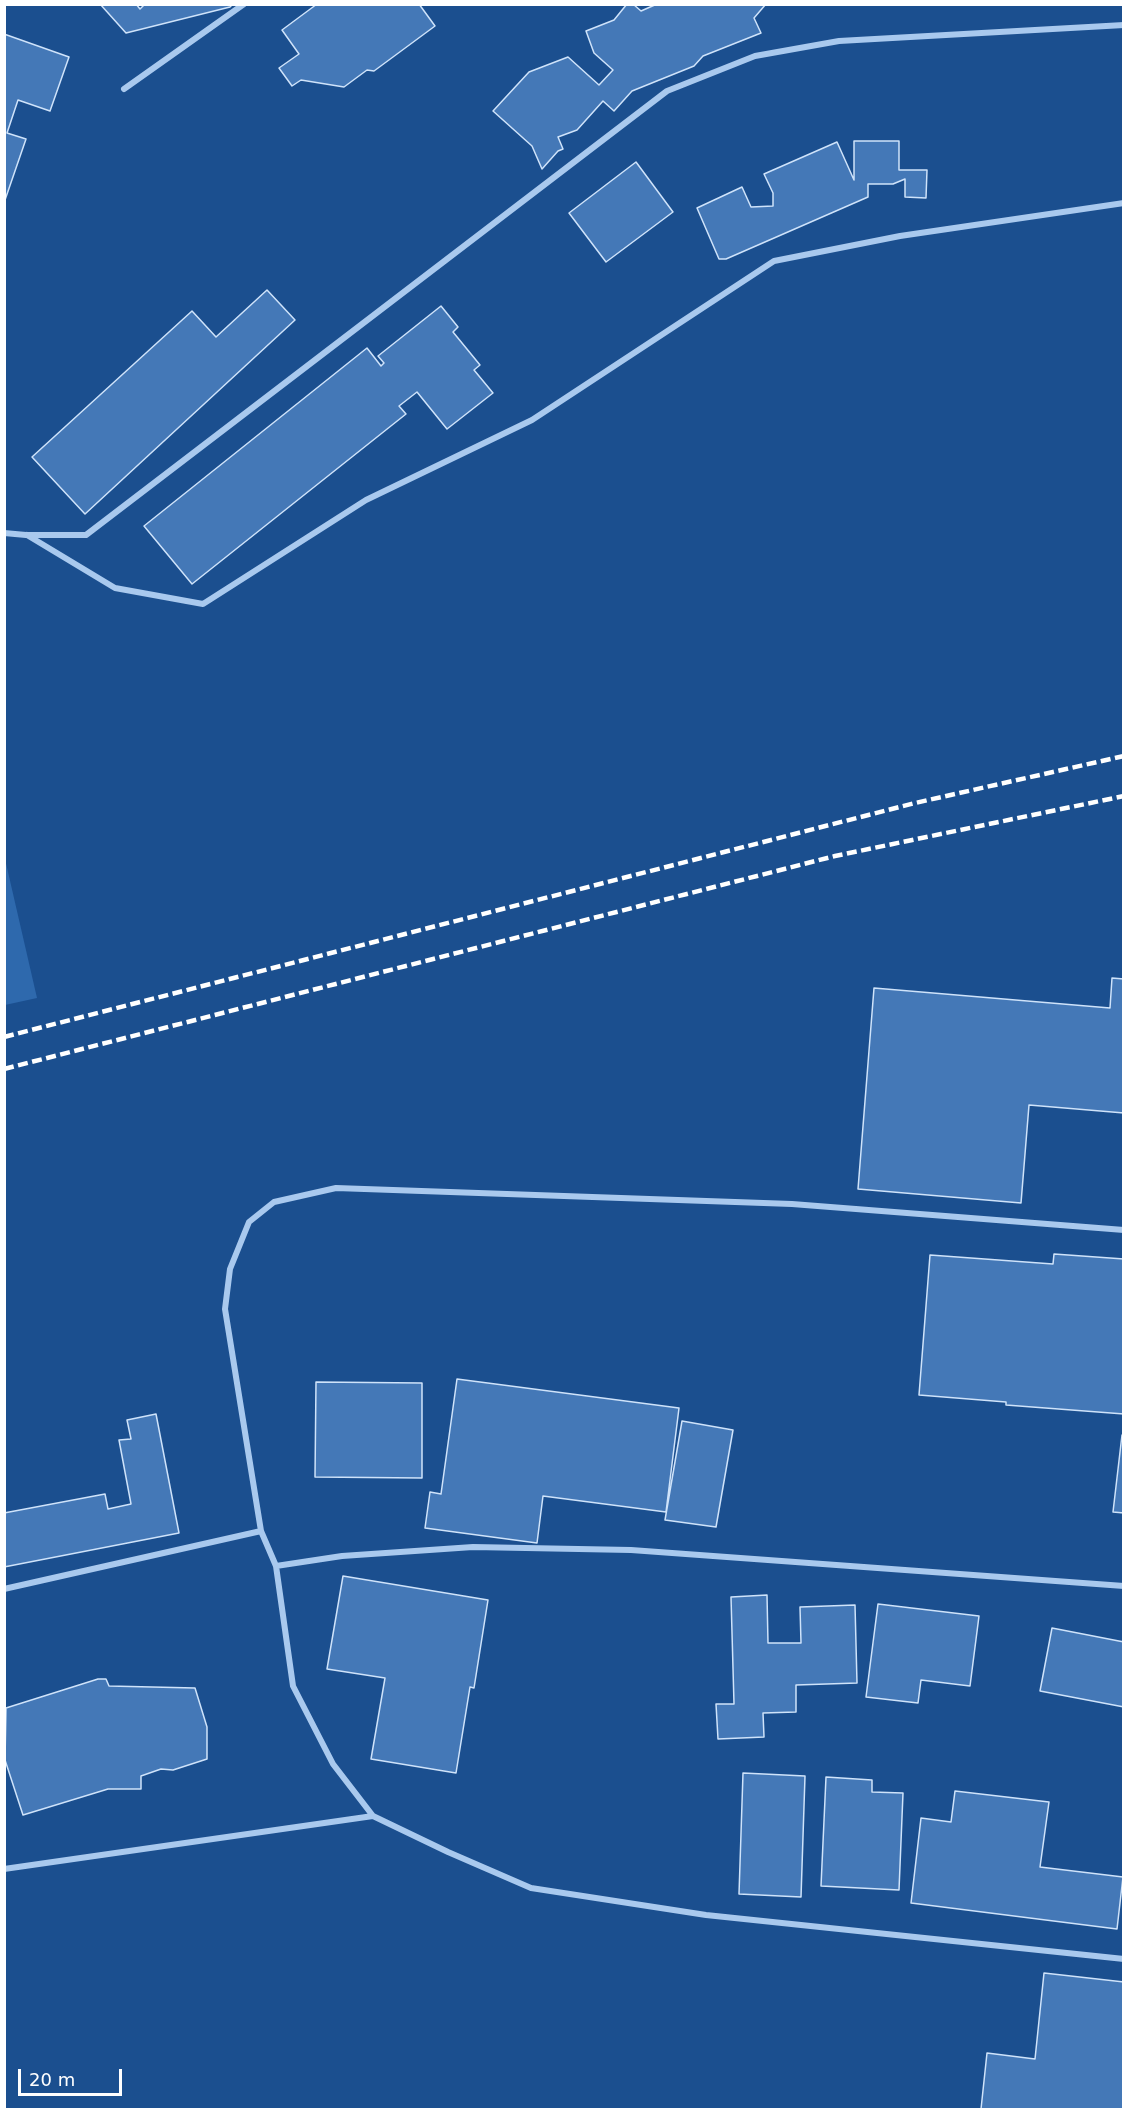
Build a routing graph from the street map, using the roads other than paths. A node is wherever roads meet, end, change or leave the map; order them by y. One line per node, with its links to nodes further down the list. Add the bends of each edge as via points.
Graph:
1 (244, 4): 3 (street)
2 (1124, 25): 6 (street, via 839,41 755,56 667,91 86,535)
3 (124, 89)
4 (1124, 203): 6 (street, via 900,236 774,261 532,420 366,500 203,604 115,588)
5 (4, 533): 6 (street)
6 (26, 535)
7 (1124, 1230): 8 (street, via 792,1204 336,1188 274,1202 249,1222 230,1269 225,1309)
8 (261, 1531): 9 (street); 11 (street)
9 (276, 1566): 10 (street, via 342,1556 473,1547 631,1550); 12 (street, via 293,1686 333,1764)
10 (1124, 1586)
11 (4, 1589)
12 (373, 1815): 13 (street); 14 (street, via 531,1888 706,1915)
13 (4, 1869)
14 (1124, 1959)

